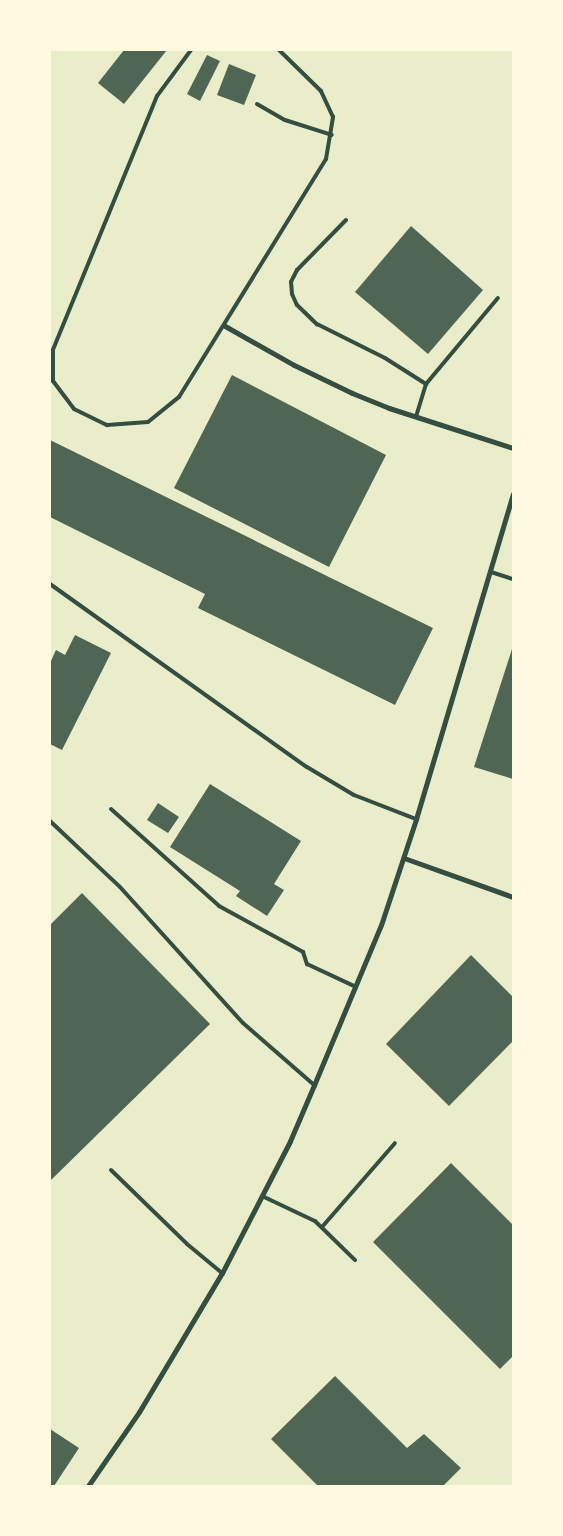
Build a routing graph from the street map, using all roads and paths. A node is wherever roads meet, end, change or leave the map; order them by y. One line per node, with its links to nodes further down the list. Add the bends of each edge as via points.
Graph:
1 (191, 50): 7 (lane, via 157,96 53,350 53,380 74,409 107,425 148,422 179,397)
2 (279, 50): 4 (lane, via 321,91 333,117)
3 (257, 104): 4 (lane, via 285,120)
4 (332, 135): 7 (lane, via 326,159)
5 (346, 220): 8 (lane, via 293,276 292,294 297,305 317,324 385,358)
6 (498, 298): 8 (lane)
7 (225, 326): 9 (street, via 302,369)
8 (426, 384): 9 (lane)
9 (416, 417): 10 (street)
10 (513, 448)
11 (513, 494): 12 (street)
12 (490, 572): 13 (lane); 16 (street)
13 (513, 579)
14 (50, 584): 16 (lane, via 307,767 354,795)
15 (112, 809): 20 (lane, via 219,906 303,952 307,964)
16 (416, 819): 18 (street)
17 (50, 821): 21 (lane, via 120,887 243,1023)
18 (404, 858): 19 (street); 20 (street)
19 (513, 897)
20 (356, 987): 21 (street)
21 (314, 1085): 24 (street)
22 (395, 1143): 25 (lane)
23 (111, 1170): 27 (lane, via 187,1244)
24 (262, 1196): 25 (lane, via 315,1220); 27 (street)
25 (322, 1227): 26 (lane)
26 (355, 1260)
27 (222, 1272): 28 (street, via 144,1403)
28 (88, 1486)

